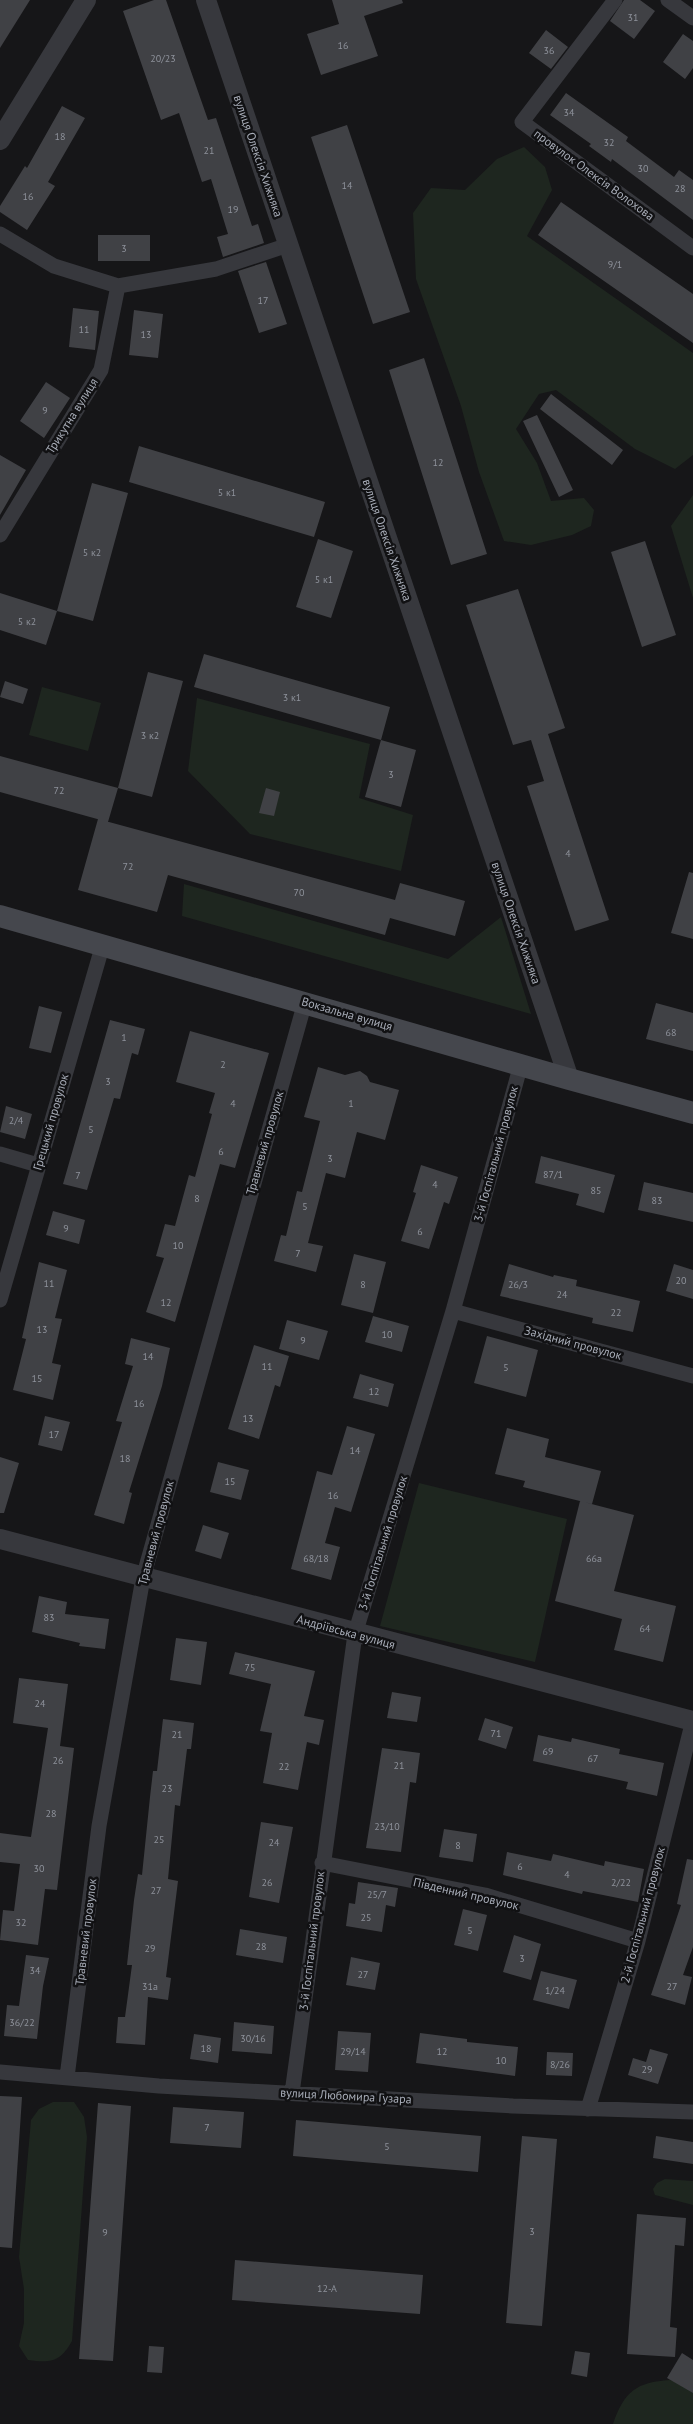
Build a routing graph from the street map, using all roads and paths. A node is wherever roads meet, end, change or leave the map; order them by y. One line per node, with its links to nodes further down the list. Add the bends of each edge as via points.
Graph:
1 (86, 0): 6 (street)
2 (206, 0): 8 (street, вулиця Олексія Хижняка)
3 (615, 0): 9 (street, провулок Олексія Волохова, via 522,122)
4 (668, 0): 5 (street)
5 (693, 18)
6 (0, 140)
7 (0, 234): 10 (street, via 54,266)
8 (288, 245): 10 (street, via 216,269); 16 (street, вулиця Олексія Хижняка)
9 (693, 248)
10 (118, 286): 11 (street, Трикутна вулиця, via 101,370)
11 (0, 535)
12 (0, 916): 13 (main road, Вокзальна вулиця)
13 (103, 944): 14 (main road, Вокзальна вулиця); 19 (street, Грецький провулок)
14 (305, 1002): 15 (main road, Вокзальна вулиця); 24 (street, Травневий провулок)
15 (521, 1064): 16 (main road, Вокзальна вулиця); 21 (street, 3-й Госпітальний провулок)
16 (569, 1079): 17 (main road, Вокзальна вулиця)
17 (693, 1113)
18 (0, 1154): 19 (street)
19 (38, 1165): 20 (street, Грецький провулок)
20 (0, 1300)
21 (454, 1311): 22 (street, Західний провулок); 25 (street, 3-й Госпітальний провулок)
22 (693, 1376)
23 (0, 1539): 24 (street, Андріївська вулиця)
24 (143, 1578): 25 (street, Андріївська вулиця); 30 (street, Травневий провулок, via 99,1826)
25 (355, 1634): 26 (street, Андріївська вулиця); 27 (street, 3-й Госпітальний провулок)
26 (693, 1721): 28 (street, 2-й Госпітальний провулок)
27 (322, 1863): 28 (street, Південний провулок, via 486,1895); 31 (street, 3-й Госпітальний провулок)
28 (638, 1941): 32 (street, 2-й Госпітальний провулок)
29 (0, 2072): 30 (street, вулиця Любомира Гузара)
30 (67, 2077): 31 (street, вулиця Любомира Гузара)
31 (292, 2093): 32 (street, вулиця Любомира Гузара)
32 (588, 2109): 33 (street, вулиця Любомира Гузара)
33 (693, 2112)

